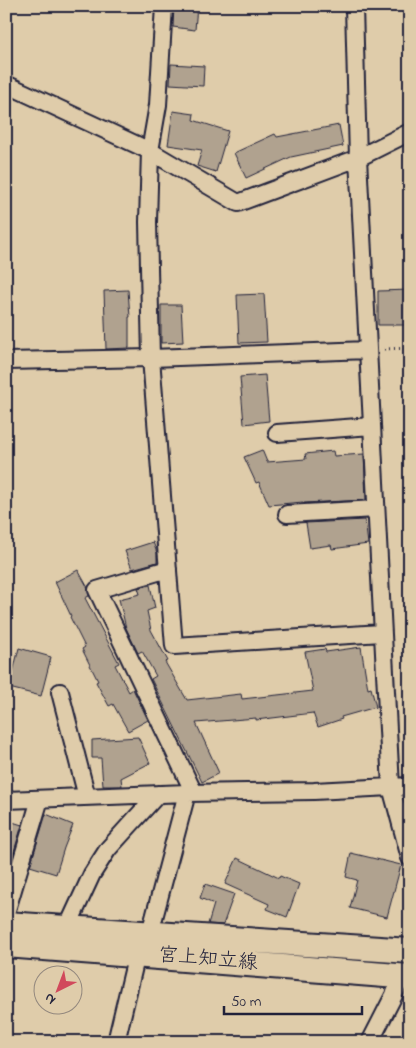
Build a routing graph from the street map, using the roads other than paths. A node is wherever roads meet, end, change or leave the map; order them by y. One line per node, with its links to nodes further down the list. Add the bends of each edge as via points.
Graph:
1 (164, 6): 5 (street, via 158,105)
2 (354, 6): 6 (street)
3 (6, 84): 5 (street)
4 (410, 132): 6 (street)
5 (150, 151): 6 (street, via 238,203); 8 (street)
6 (358, 158): 7 (street)
7 (368, 350): 8 (street); 10 (street)
8 (151, 358): 9 (street); 14 (street)
9 (6, 361)
10 (372, 426): 11 (street); 12 (street)
11 (277, 433)
12 (376, 509): 13 (street); 15 (street)
13 (287, 514)
14 (168, 569): 15 (street, via 174,646); 19 (street, via 96,590)
15 (382, 633): 18 (street)
16 (60, 692): 21 (street)
17 (410, 786): 18 (street)
18 (391, 787): 19 (street); 24 (street)
19 (190, 793): 20 (street); 28 (street)
20 (158, 794): 21 (street); 27 (street, via 108,849)
21 (87, 797): 22 (street)
22 (40, 799): 23 (street); 25 (street)
23 (6, 800)
24 (410, 858)
25 (6, 913)
26 (6, 924): 27 (main road, 宮上知立線)
27 (66, 928): 28 (main road, 宮上知立線)
28 (150, 933): 30 (main road, 宮上知立線)
29 (6, 945): 31 (main road, 宮上知立線)
30 (410, 951)
31 (137, 954): 32 (main road, 宮上知立線); 33 (street)
32 (406, 976): 34 (street)
33 (116, 1042)
34 (370, 1042)

